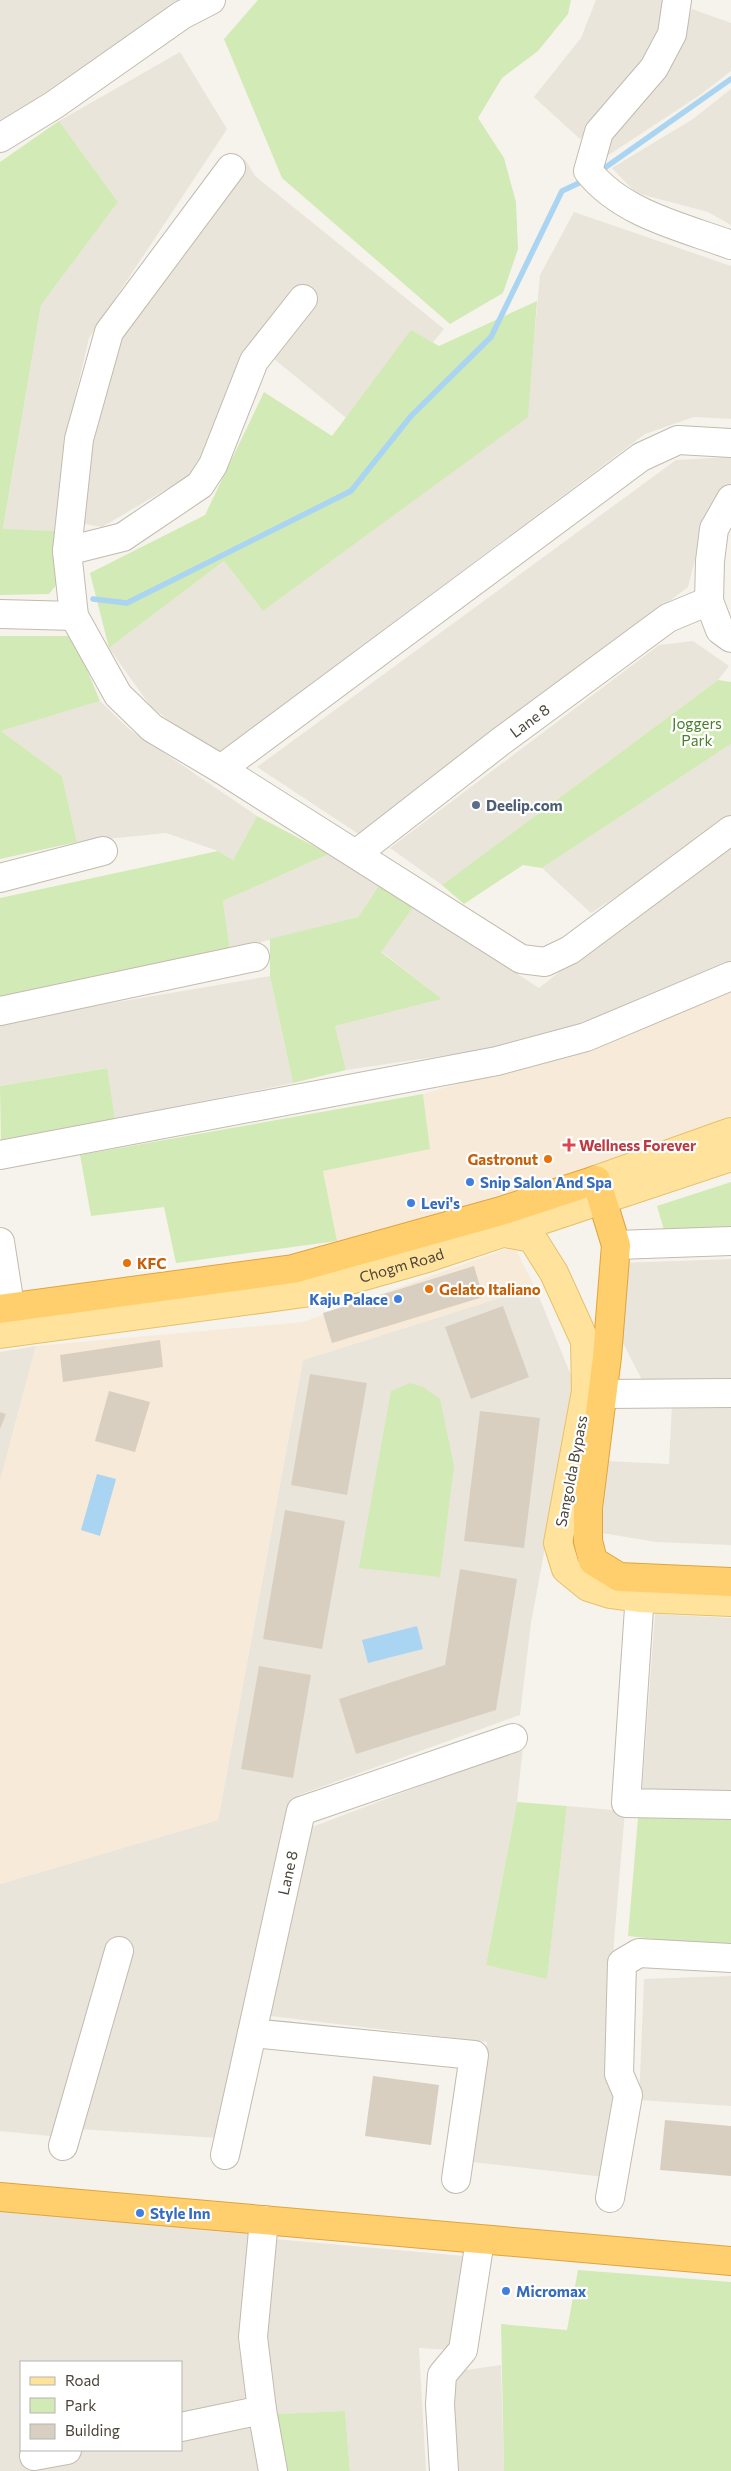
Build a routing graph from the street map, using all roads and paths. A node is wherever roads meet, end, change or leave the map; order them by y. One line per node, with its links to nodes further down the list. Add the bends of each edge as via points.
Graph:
1 (212, 0): 3 (street, via 182,15)
2 (677, 0): 5 (street, via 672,34 654,68 599,132 588,171 598,184 644,214)
3 (0, 138)
4 (231, 168): 9 (street, via 109,332 79,439)
5 (731, 245)
6 (304, 299): 9 (street, via 254,361 213,465 200,485 123,537)
7 (731, 443): 14 (street, via 678,440 641,457)
8 (731, 500): 10 (street, via 714,528)
9 (67, 551): 12 (street)
10 (709, 600): 13 (street, via 720,630); 17 (street, Lane 8, via 668,618)
11 (0, 614): 12 (street)
12 (74, 616): 14 (street, via 118,695 152,728)
13 (731, 638)
14 (221, 769): 17 (street)
15 (731, 830): 17 (street, via 570,950 545,962 521,959)
16 (104, 851): 18 (street)
17 (356, 854)
18 (0, 878)
19 (255, 957): 21 (street)
20 (731, 976): 23 (street, via 586,1037 497,1061)
21 (0, 1011)
22 (731, 1132): 25 (main road, Chogm Road)
23 (0, 1155)
24 (731, 1157): 25 (main road, Chogm Road)
25 (600, 1190): 26 (main road, Chogm Road); 29 (highway, Sangolda Bypass); 30 (highway, Chogm Road, via 501,1211 293,1269)
26 (506, 1232): 30 (main road, Chogm Road, via 304,1293); 34 (main road, Sangolda Bypass, via 532,1238 554,1273 585,1341 586,1391 558,1543 566,1569 588,1587 610,1594)
27 (731, 1241): 29 (street)
28 (0, 1242): 30 (street)
29 (616, 1245): 32 (highway, Sangolda Bypass)
30 (6, 1320)
31 (731, 1392): 32 (street)
32 (603, 1394): 34 (highway, Sangolda Bypass, via 588,1508 588,1541 593,1561)
33 (731, 1582): 34 (highway, Sangolda Bypass)
34 (640, 1588): 35 (main road, Sangolda Bypass); 37 (street, via 626,1803)
35 (731, 1602)
36 (513, 1738): 40 (street, Lane 8, via 301,1811)
37 (731, 1805)
38 (120, 1951): 41 (street)
39 (731, 1958): 45 (street, via 638,1954 622,1962 619,2074 628,2095)
40 (252, 2033): 42 (street, Lane 8); 43 (street, via 474,2055)
41 (63, 2146)
42 (225, 2155)
43 (456, 2179)
44 (0, 2197): 46 (highway)
45 (610, 2198)
46 (264, 2220): 47 (highway); 49 (street, via 254,2337)
47 (480, 2240): 48 (highway); 54 (street, via 463,2350 442,2375 440,2404)
48 (731, 2261)
49 (262, 2410): 50 (street); 53 (street)
50 (182, 2426)
51 (62, 2451): 52 (street)
52 (34, 2456)
53 (273, 2471)
54 (444, 2471)

